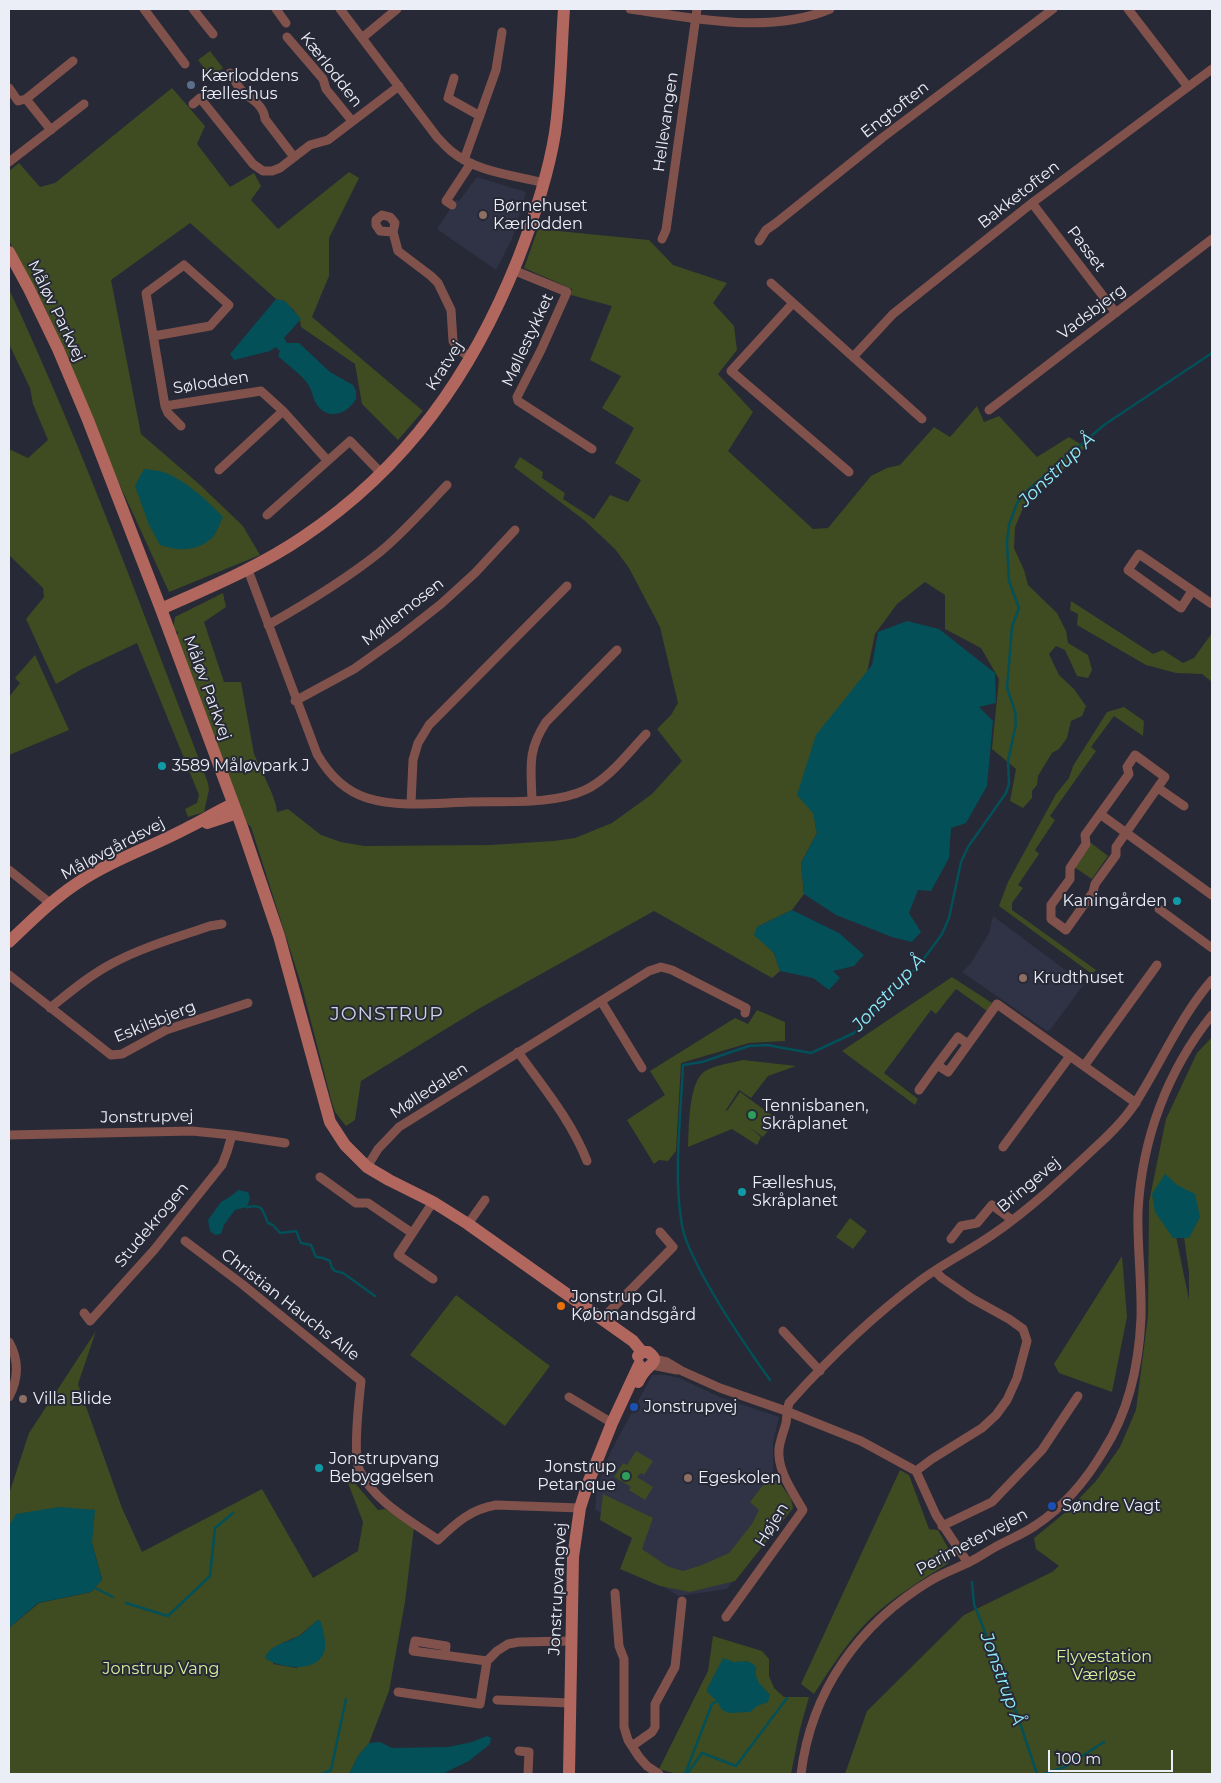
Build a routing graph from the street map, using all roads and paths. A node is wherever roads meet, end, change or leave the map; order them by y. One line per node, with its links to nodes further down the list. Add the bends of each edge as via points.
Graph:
1 (144, 9): 20 (street)
2 (193, 9): 16 (street)
3 (276, 9): 14 (street, Kærlodden)
4 (340, 9): 18 (street)
5 (397, 9): 18 (street)
6 (564, 9): 36 (street, Kratvej, via 556,125)
7 (630, 9): 13 (street)
8 (697, 9): 13 (street, Hellevangen)
9 (830, 9): 12 (street)
10 (1053, 9): 42 (street, Engtoften, via 766,230)
11 (1128, 9): 25 (street)
12 (818, 11): 13 (street, via 770,22 743,24)
13 (696, 19): 41 (street, Hellevangen)
14 (286, 23)
15 (502, 32): 30 (street, via 496,70)
16 (213, 34)
17 (287, 38): 31 (street, Kærlodden, via 323,79 326,89)
18 (362, 38): 24 (street)
19 (74, 61): 27 (street)
20 (185, 64)
21 (1212, 69): 25 (street, Bakketoften)
22 (230, 73): 33 (street, via 264,113 264,119)
23 (454, 78): 30 (street, via 448,98)
24 (399, 86): 31 (street, Kærlodden); 35 (street, via 437,137 450,151)
25 (1188, 87): 37 (street, Bakketoften)
26 (9, 88): 27 (street, via 18,101)
27 (26, 98): 32 (street)
28 (84, 104): 32 (street)
29 (193, 104): 33 (street, Kærlodden, via 200,98 253,164 263,171 280,168)
30 (480, 116): 35 (street)
31 (352, 121): 33 (street, Kærlodden, via 328,140 310,145)
32 (51, 130): 34 (street)
33 (294, 158)
34 (9, 162)
35 (468, 162): 36 (street); 38 (street, via 446,201)
36 (544, 183): 44 (street, Kratvej)
37 (1032, 203): 47 (street, Passet); 49 (street, Bakketoften, via 894,314)
38 (452, 205)
39 (393, 232): 50 (street, via 398,251 438,283 451,310 453,341)
40 (1212, 239): 47 (street, Vadsbjerg)
41 (662, 240)
42 (759, 240)
43 (9, 252): 68 (street, Måløv Parkvej, via 61,358)
44 (513, 270): 50 (street, Kratvej); 56 (street, Møllestykket, via 567,292 517,397 518,401)
45 (772, 283): 46 (street)
46 (793, 303): 49 (street); 59 (street, via 731,371)
47 (1116, 313): 52 (street, Vadsbjerg)
48 (154, 336): 48 (street, Sølodden, via 210,326 229,305 184,266 146,293); 51 (street, Sølodden)
49 (853, 357): 54 (street)
50 (471, 358): 60 (street, Kratvej, via 420,430)
51 (165, 406): 53 (street, Sølodden, via 262,391); 55 (street, Sølodden)
52 (989, 410)
53 (283, 411): 57 (street, Sølodden); 58 (street)
54 (922, 419)
55 (181, 426)
56 (592, 449)
57 (327, 460): 60 (street, via 350,441); 62 (street)
58 (219, 470)
59 (849, 472)
60 (381, 473): 64 (street, Kratvej, via 327,520)
61 (447, 485): 69 (street, via 380,552 310,602)
62 (267, 515)
63 (515, 530): 71 (street, Møllemosen, via 476,573 399,638 354,669)
64 (248, 570): 68 (street, Kratvej); 69 (street)
65 (567, 586): 75 (street, via 430,725 418,743 413,760)
66 (1192, 591): 66 (street, via 1181,608 1128,570 1140,554); 67 (street)
67 (1212, 604)
68 (161, 609): 77 (street, Måløv Parkvej)
69 (268, 625): 71 (street)
70 (617, 650): 74 (street, via 537,735 532,748)
71 (296, 701): 75 (street, via 317,754 329,772 346,788 365,798 385,803)
72 (646, 734): 74 (street, via 604,778 585,790 564,797)
73 (1158, 788): 76 (street); 78 (street, via 1164,777 1135,755 1127,767 1129,774); 79 (street)
74 (532, 800): 75 (street)
75 (411, 803)
76 (1184, 806)
77 (235, 808): 82 (street, Måløvgårdsvej, via 209,823 189,827 98,871); 106 (street, Måløv Parkvej, via 279,936 330,1122 345,1145)
78 (1100, 814): 79 (street); 79 (street, via 1085,835 1086,844 1070,868 1070,879 1051,905 1051,919 1066,930 1094,892 1095,884 1116,855 1116,847)
79 (1126, 832): 81 (street)
80 (9, 870): 82 (street)
81 (1212, 895)
82 (51, 904): 85 (street, Måløvgårdsvej)
83 (1159, 909): 86 (street)
84 (222, 924): 92 (street, via 133,953 111,964)
85 (9, 942)
86 (1212, 948)
87 (1157, 965): 97 (street)
88 (9, 975): 92 (street, Eskilsbjerg)
89 (1212, 980): 100 (street, Bringevej, via 1180,1023)
90 (601, 1001): 93 (street, Mølledalen, via 649,970 661,967 746,1008); 95 (street, Mølledalen); 98 (street)
91 (248, 1003): 92 (street, Eskilsbjerg, via 166,1030 122,1054 110,1054)
92 (50, 1008)
93 (745, 1014)
94 (1212, 1015): 132 (street, Perimetervejen, via 1172,1077 1147,1146 1138,1212 1141,1316 1138,1350 1130,1390 1116,1429 1091,1471 1059,1507 1021,1535)
95 (518, 1052): 105 (street, via 565,1117); 106 (street, Mølledalen, via 399,1127 378,1149)
96 (1070, 1056): 97 (street); 99 (street, via 997,1004 948,1072 937,1065); 104 (street)
97 (1084, 1066): 100 (street)
98 (642, 1068)
99 (919, 1090)
100 (1136, 1103): 110 (street, Bringevej, via 1099,1144)
101 (9, 1135): 102 (street, Jonstrupvej, via 192,1132)
102 (232, 1135): 103 (street, Jonstrupvej); 118 (street, Studekrogen, via 222,1165 159,1244 90,1321)
103 (285, 1143)
104 (1003, 1147)
105 (587, 1161)
106 (367, 1167): 109 (street)
107 (320, 1177): 113 (street, via 356,1203 368,1203)
108 (484, 1200): 111 (street)
109 (433, 1202): 111 (street); 113 (street)
110 (1012, 1220): 114 (street, via 992,1205 977,1223 961,1226); 116 (street, Bringevej)
111 (468, 1224): 119 (street)
112 (660, 1232): 119 (street, via 673,1248)
113 (412, 1233): 117 (street, via 398,1254)
114 (951, 1239)
115 (186, 1241): 130 (street, Christian Hauchs Alle, via 361,1380 358,1468 380,1497 438,1540 460,1519 485,1507)
116 (934, 1271): 123 (street, Bringevej, via 888,1306); 129 (street, via 1023,1329 1028,1341 1017,1378 996,1415 982,1428)
117 (432, 1279)
118 (84, 1313)
119 (602, 1319): 122 (street, via 633,1341)
120 (783, 1331): 123 (street)
121 (9, 1342): 125 (street, via 17,1373)
122 (645, 1361): 127 (street, via 682,1371); 128 (street, Jonstrupvangvej)
123 (820, 1371): 127 (street, Bringevej, via 789,1403)
124 (1078, 1396): 131 (street, via 1042,1450 992,1502)
125 (9, 1397)
126 (568, 1397): 128 (street)
127 (786, 1411): 129 (street, via 861,1441); 135 (street, Højen, via 780,1461 803,1510)
128 (612, 1423): 130 (street, Jonstrupvangvej)
129 (916, 1471): 131 (street)
130 (580, 1508): 136 (street, Jonstrupvangvej, via 573,1557)
131 (942, 1526): 132 (street)
132 (968, 1562): 147 (street, Perimetervejen, via 902,1598 855,1644 822,1697 808,1735)
133 (615, 1593): 142 (street, via 619,1646 624,1659 624,1728)
134 (682, 1601): 142 (street, via 675,1667 655,1704 655,1727)
135 (726, 1617)
136 (571, 1641): 138 (street, via 508,1644); 141 (street, Jonstrupvangvej)
137 (445, 1655): 138 (street)
138 (487, 1661): 139 (street, via 480,1704)
139 (398, 1692)
140 (497, 1700): 141 (street)
141 (570, 1703): 145 (street, Jonstrupvangvej)
142 (632, 1746): 146 (street, via 647,1766)
143 (519, 1751): 144 (street, via 529,1752)
144 (528, 1774)
145 (569, 1774)
146 (659, 1774)
147 (801, 1774)

